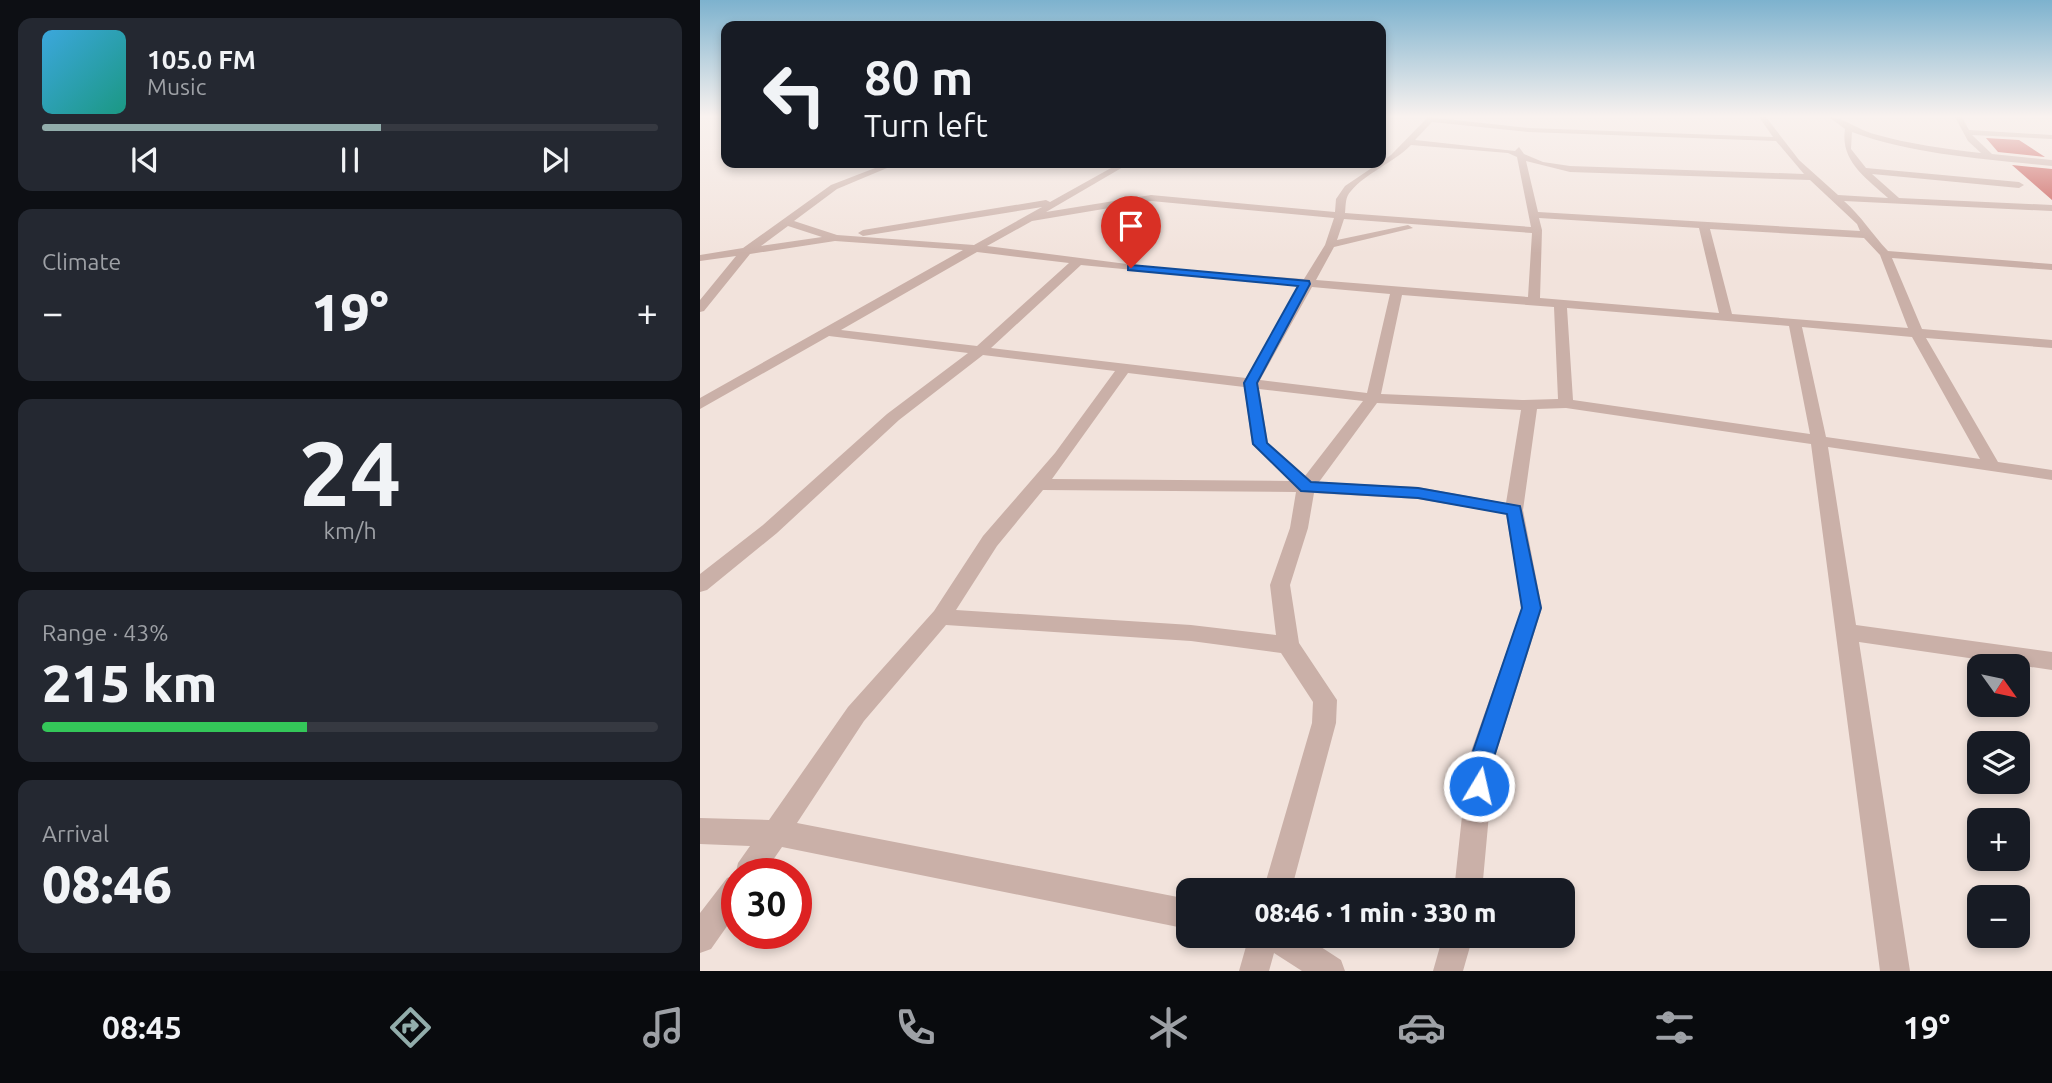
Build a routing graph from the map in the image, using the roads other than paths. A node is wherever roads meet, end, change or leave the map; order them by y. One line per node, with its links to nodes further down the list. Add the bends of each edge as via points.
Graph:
1 (1521, 162): 18 (street)
2 (1539, 162): 12 (street, via 1579,170)
3 (1798, 162): 12 (street)
4 (1857, 162): 10 (street)
5 (1996, 162): 6 (street)
6 (2000, 166)
7 (882, 168): 21 (street, via 834,187)
8 (1117, 168): 16 (street)
9 (1375, 168): 19 (street, via 1348,188 1341,199)
10 (1863, 170): 13 (street); 15 (street)
11 (2010, 175): 13 (street)
12 (1812, 177): 14 (street)
13 (2027, 191): 17 (street)
14 (1835, 198): 15 (street); 25 (street, via 1862,223)
15 (1896, 200): 17 (street)
16 (1059, 201): 20 (street); 26 (street)
17 (2050, 210)
18 (1533, 215): 23 (street); 24 (street)
19 (1340, 216): 20 (street, via 1151,198); 22 (street); 27 (street)
20 (1028, 218): 28 (street)
21 (787, 222): 26 (street); 29 (street)
22 (1427, 223): 24 (street); 27 (street)
23 (1704, 226): 25 (street); 39 (street)
24 (1537, 230): 36 (street)
25 (1867, 235): 30 (street)
26 (836, 238): 28 (street); 29 (street)
27 (1330, 245): 34 (street)
28 (974, 248): 32 (street); 41 (street)
29 (744, 253): 31 (street); 38 (street)
30 (1885, 254): 33 (street); 42 (street)
31 (700, 258)
32 (1078, 261): 34 (street); 44 (street)
33 (2052, 267)
34 (1305, 284): 35 (street); 46 (street)
35 (1397, 291): 36 (street); 47 (street)
36 (1534, 301): 37 (street)
37 (1559, 303): 39 (street); 48 (street)
38 (700, 308)
39 (1726, 316): 40 (street)
40 (1794, 321): 42 (street); 51 (street)
41 (825, 332): 44 (street); 49 (street)
42 (1917, 333): 43 (street); 52 (street)
43 (2052, 344)
44 (981, 350): 45 (street); 57 (street, via 893,417 770,529)
45 (1124, 368): 46 (street); 54 (street)
46 (1251, 383): 47 (street); 55 (street, via 1260,444)
47 (1373, 398): 50 (street); 55 (street)
48 (1566, 403): 50 (street); 51 (street)
49 (700, 404)
50 (1530, 404): 56 (street)
51 (1819, 440): 52 (street); 59 (street)
52 (1992, 466): 53 (street)
53 (2052, 475)
54 (1039, 484): 55 (street); 58 (street, via 990,541)
55 (1307, 487): 56 (street, via 1418,493); 60 (street, via 1280,585)
56 (1514, 510): 66 (street, via 1532,608 1482,760)
57 (700, 585)
58 (941, 617): 60 (street, via 1191,633); 63 (street, via 856,714)
59 (1847, 632): 61 (street); 76 (street)
60 (1288, 645): 65 (street, via 1325,700 1324,723)
61 (2052, 661)
62 (700, 831): 63 (street)
63 (778, 833): 64 (street); 68 (street)
64 (759, 858)
65 (1281, 878)
66 (1469, 878)
67 (721, 910): 69 (street)
68 (1176, 912)
69 (700, 938)
70 (1261, 948): 73 (street)
71 (1295, 948): 74 (street)
72 (1455, 948): 75 (street)
73 (1254, 971)
74 (1330, 971)
75 (1448, 971)
76 (1895, 971)

